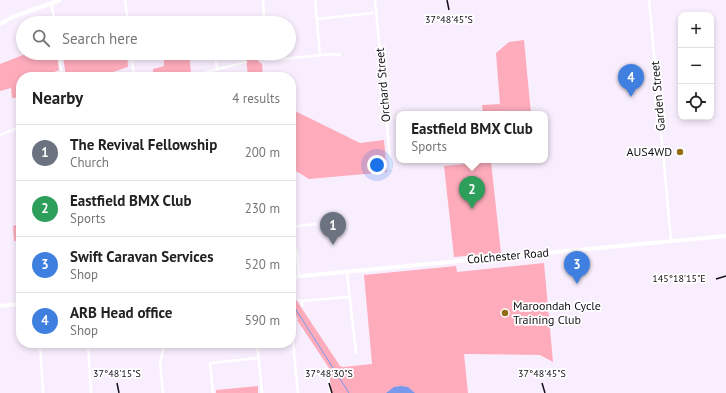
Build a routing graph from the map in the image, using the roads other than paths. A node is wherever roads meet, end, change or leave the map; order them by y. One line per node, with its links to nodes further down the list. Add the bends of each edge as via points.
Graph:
1 (60, 0): 7 (main road)
2 (125, 0): 10 (street)
3 (263, 0): 11 (street)
4 (315, 0): 12 (street)
5 (375, 0): 27 (street, Orchard Street)
6 (649, 0): 31 (street, Garden Street)
7 (52, 3): 9 (street); 13 (main road)
8 (372, 13): 12 (street)
9 (55, 16)
10 (127, 16)
11 (264, 16)
12 (317, 19): 14 (street)
13 (0, 24)
14 (320, 55): 15 (street); 16 (street)
15 (340, 55)
16 (296, 57)
17 (60, 60): 22 (street)
18 (132, 60): 23 (street)
19 (216, 60): 21 (street)
20 (246, 62): 21 (street)
21 (217, 69): 24 (street)
22 (61, 72)
23 (133, 72)
24 (206, 72)
25 (16, 129): 26 (street)
26 (0, 135)
27 (391, 169)
28 (315, 224): 29 (street)
29 (296, 226)
30 (726, 236): 31 (main road, Colchester Road)
31 (671, 240): 33 (main road, Colchester Road)
32 (296, 253): 35 (street)
33 (347, 273): 35 (main road, Colchester Road); 36 (street)
34 (296, 276): 35 (main road, Colchester Road)
35 (299, 276)
36 (349, 297): 38 (street); 47 (street)
37 (299, 300): 38 (street)
38 (302, 301): 41 (street)
39 (16, 304): 40 (main road)
40 (0, 306)
41 (302, 306)
42 (40, 348): 50 (street)
43 (88, 348): 51 (street)
44 (164, 348): 52 (street, via 160,362)
45 (257, 348): 48 (street)
46 (294, 348): 55 (street)
47 (356, 353)
48 (258, 358): 53 (street, via 210,363); 54 (street)
49 (325, 369): 56 (street)
50 (43, 393)
51 (92, 393)
52 (163, 393)
53 (213, 393)
54 (262, 393)
55 (298, 393)
56 (330, 393)

